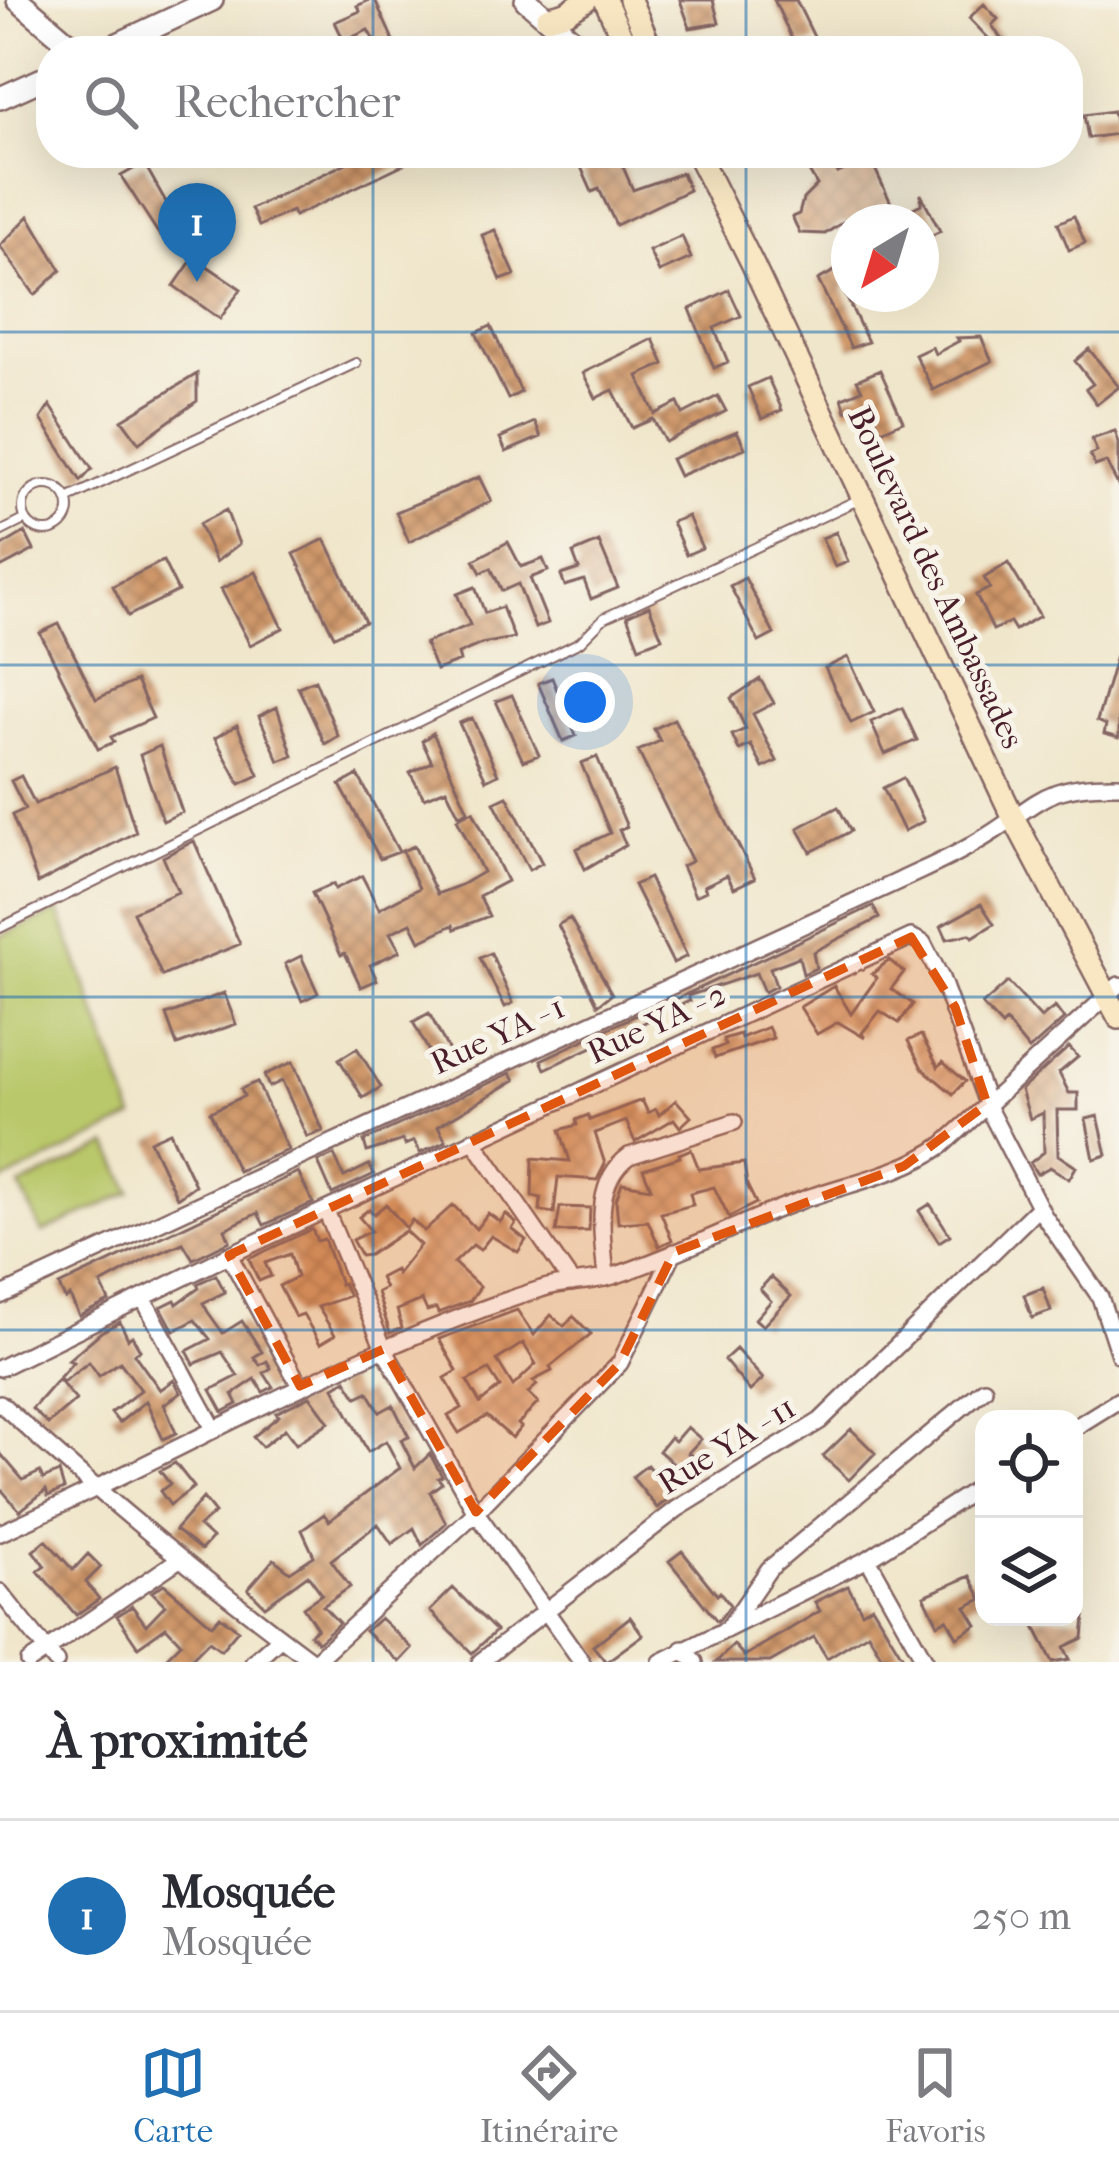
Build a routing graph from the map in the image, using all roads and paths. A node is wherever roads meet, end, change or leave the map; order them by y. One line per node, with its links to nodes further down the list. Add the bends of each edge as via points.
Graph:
1 (18, 0): 8 (street)
2 (212, 0): 9 (street)
3 (526, 0): 7 (street)
4 (586, 0): 7 (main road)
5 (604, 0): 11 (main road)
6 (630, 0): 12 (main road)
7 (547, 18): 10 (street)
8 (60, 36)
9 (135, 36)
10 (568, 36)
11 (621, 36)
12 (646, 36)
13 (36, 82): 14 (street)
14 (0, 98)
15 (703, 168): 17 (main road, Boulevard des Ambassades)
16 (356, 362): 18 (lane)
17 (863, 497): 22 (main road, Boulevard des Ambassades); 23 (lane, via 604,618 580,642)
18 (67, 499): 19 (lane, via 66,521 53,532); 19 (lane, via 46,484 31,489)
19 (24, 520): 20 (lane)
20 (0, 532)
21 (1119, 784): 22 (street, Rue YA - 1, via 1068,787)
22 (1013, 817): 24 (main road, Boulevard des Ambassades); 35 (street, Rue YA - 1, via 899,881)
23 (0, 928)
24 (1113, 992): 25 (main road, Boulevard des Ambassades); 26 (street)
25 (1119, 1018)
26 (987, 1104): 28 (street, Rue YA - 2, via 955,1006 923,943 911,937); 29 (street, Rue YA - 2); 31 (street, via 917,1161)
27 (734, 1122): 33 (street, via 618,1164 603,1193)
28 (473, 1140): 30 (street, Rue YA - 2); 34 (street)
29 (1039, 1208): 38 (street, Rue YA - 2, via 1100,1297); 53 (street, Rue YA - 11, via 820,1421 676,1509)
30 (326, 1210): 32 (street, Rue YA - 2); 37 (street)
31 (674, 1252): 33 (street); 48 (street, via 620,1363)
32 (229, 1255): 36 (street, Rue YA - 2); 40 (street)
33 (606, 1279): 34 (street)
34 (572, 1283): 37 (street)
35 (0, 1296)
36 (144, 1300): 39 (street, Rue YA - 2); 45 (street)
37 (384, 1349): 40 (street); 48 (street)
38 (1119, 1355)
39 (0, 1368)
40 (300, 1386): 45 (street)
41 (984, 1389): 54 (street, via 769,1569)
42 (1119, 1400): 44 (street)
43 (0, 1403): 47 (street)
44 (1083, 1422)
45 (213, 1427): 47 (street)
46 (975, 1490): 50 (street)
47 (95, 1491): 49 (street); 51 (street)
48 (476, 1512): 53 (street); 60 (street)
49 (0, 1533)
50 (868, 1559): 54 (street); 65 (street)
51 (178, 1560): 55 (street); 57 (street)
52 (0, 1592): 57 (street)
53 (545, 1615): 61 (street, Rue YA - 11); 62 (street)
54 (728, 1628): 56 (street)
55 (280, 1638): 59 (street); 60 (street)
56 (683, 1649): 63 (street); 64 (street)
57 (52, 1656): 58 (street)
58 (28, 1662)
59 (254, 1662)
60 (314, 1662)
61 (480, 1662)
62 (582, 1662)
63 (661, 1662)
64 (695, 1662)
65 (926, 1662)

